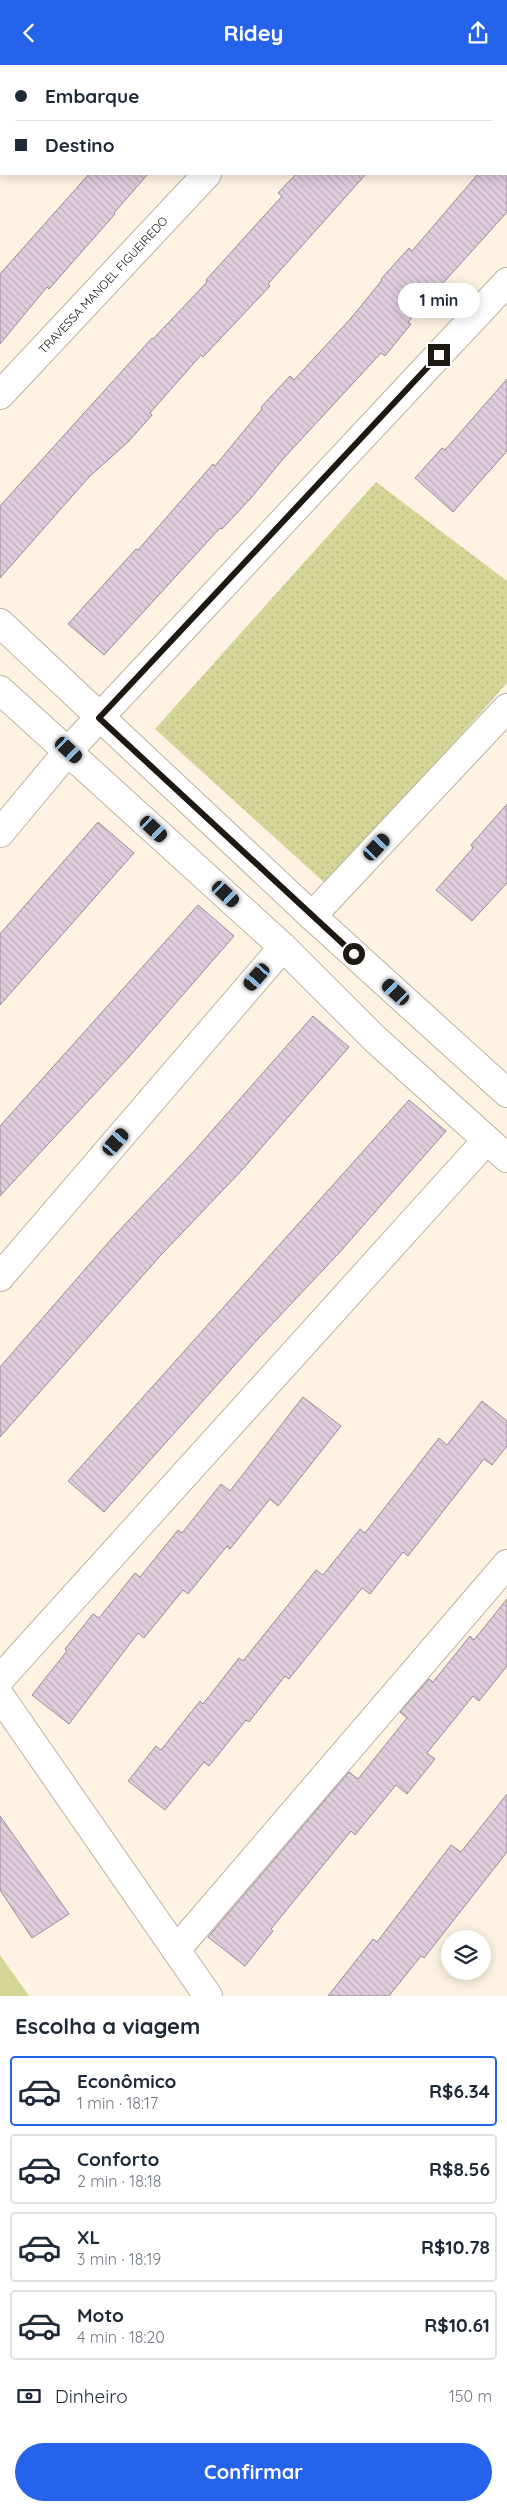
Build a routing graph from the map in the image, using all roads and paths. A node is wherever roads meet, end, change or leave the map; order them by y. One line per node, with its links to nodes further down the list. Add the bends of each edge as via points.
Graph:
1 (206, 175): 3 (street, TRAVESSA MANOEL FIGUEIREDO)
2 (507, 282): 7 (street)
3 (0, 395)
4 (0, 623): 7 (street)
5 (0, 690): 8 (street)
6 (507, 708): 10 (street)
7 (99, 718): 8 (street); 10 (street)
8 (69, 750): 9 (street); 11 (street)
9 (0, 833)
10 (312, 916): 12 (street)
11 (283, 947): 13 (street, via 375,1039); 15 (street)
12 (507, 1093)
13 (486, 1141): 14 (street); 17 (street)
14 (507, 1159)
15 (0, 1277)
16 (507, 1564): 19 (street)
17 (0, 1679)
18 (0, 1695): 19 (street)
19 (176, 1950): 20 (street)
20 (208, 1996)

